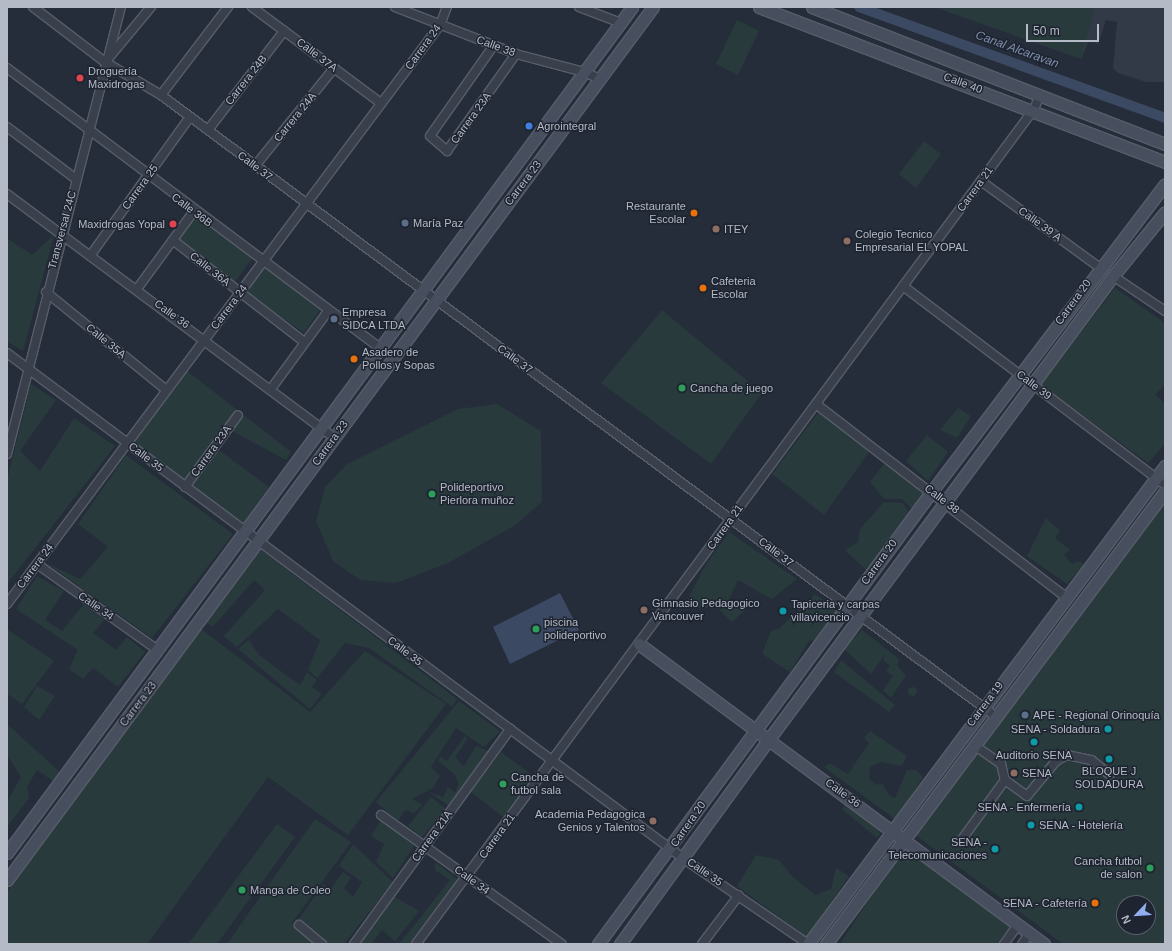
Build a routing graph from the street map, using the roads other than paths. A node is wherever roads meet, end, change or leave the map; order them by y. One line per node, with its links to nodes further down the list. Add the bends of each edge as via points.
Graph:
1 (33, 7): 18 (street, Calle 37)
2 (121, 7): 18 (street, Transversal 24C)
3 (151, 7): 18 (street)
4 (228, 7): 23 (street)
5 (252, 7): 15 (street, Calle 37A)
6 (395, 7): 14 (street, Calle 38)
7 (447, 7): 14 (street, Carrera 24)
8 (579, 7): 13 (street)
9 (632, 7): 13 (main road, Carrera 23)
10 (653, 7): 22 (main road, Carrera 23)
11 (760, 7): 26 (main road, Calle 40)
12 (812, 7): 24 (main road, Calle 40)
13 (621, 23): 21 (main road, Carrera 23)
14 (440, 25): 16 (street, Calle 38); 25 (street, Carrera 24)
15 (284, 31): 20 (street, Calle 37A); 30 (street, Carrera 24B)
16 (494, 46): 17 (street, Calle 38); 17 (street, Carrera 23A, via 430,136 447,151)
17 (516, 54): 21 (street, Calle 38)
18 (105, 62): 23 (street, Calle 37); 29 (street, Transversal 24C)
19 (7, 68): 29 (street, Calle 36B)
20 (334, 68): 25 (street, Calle 37A); 33 (street, Carrera 24A)
21 (584, 72): 22 (street, Calle 38); 50 (main road, Carrera 23)
22 (600, 80): 53 (main road, Carrera 23)
23 (161, 95): 27 (street, Calle 37)
24 (1040, 95): 26 (street, Carrera 21); 31 (main road, Calle 40)
25 (381, 103): 39 (street, Carrera 24)
26 (1034, 109): 32 (main road, Calle 40); 36 (street, Carrera 21)
27 (190, 117): 30 (street, Calle 37); 34 (street, Carrera 25)
28 (7, 127): 35 (street)
29 (88, 130): 34 (street, Calle 36B); 35 (street, Transversal 24C)
30 (208, 130): 33 (street, Calle 37)
31 (1165, 144)
32 (1165, 162)
33 (255, 166): 39 (street, Calle 37)
34 (148, 177): 40 (street, Calle 36B); 44 (street, Carrera 25)
35 (76, 179): 42 (street, Transversal 24C)
36 (981, 181): 46 (street, Calle 39 A); 48 (street, Carrera 21)
37 (1165, 184): 46 (main road, Carrera 20)
38 (7, 194): 42 (street, Calle 36)
39 (306, 204): 45 (street, Carrera 24); 50 (street, Calle 37)
40 (194, 211): 43 (street); 45 (street, Calle 36B)
41 (1165, 212): 47 (main road, Carrera 20)
42 (60, 235): 44 (street, Calle 36); 51 (street, Transversal 24C)
43 (174, 241): 49 (street); 52 (street, Calle 36A)
44 (90, 256): 49 (street, Calle 36)
45 (262, 262): 52 (street, Carrera 24); 54 (street, Calle 36B)
46 (1098, 267): 61 (main road, Carrera 20)
47 (1113, 276): 55 (street); 62 (main road, Carrera 20)
48 (903, 286): 61 (street, Calle 39); 65 (street, Carrera 21)
49 (137, 289): 56 (street, Calle 36)
50 (422, 290): 53 (street, Calle 37); 58 (main road, Carrera 23)
51 (46, 292): 60 (street, Transversal 24C); 64 (street, Calle 35A)
52 (240, 292): 56 (street, Carrera 24); 57 (street, Calle 36A)
53 (435, 300): 68 (main road, Carrera 23); 78 (street, Calle 37)
54 (328, 310): 57 (street); 58 (street, Calle 36B)
55 (1165, 311)
56 (205, 339): 63 (street, Calle 36); 64 (street, Carrera 24)
57 (304, 342): 63 (street)
58 (380, 348): 67 (main road, Carrera 23)
59 (7, 353): 60 (street, Calle 35)
60 (26, 368): 69 (street, Calle 35); 70 (street, Transversal 24C)
61 (1020, 374): 62 (street, Calle 39); 75 (main road, Carrera 20)
62 (1033, 384): 72 (street, Calle 39); 77 (main road, Carrera 20)
63 (271, 389): 67 (street, Calle 36)
64 (166, 390): 69 (street, Carrera 24)
65 (816, 404): 75 (street, Calle 38); 78 (street, Carrera 21)
66 (238, 414): 74 (street, Carrera 23A)
67 (321, 427): 68 (street, Calle 36); 79 (main road, Carrera 23)
68 (334, 438): 80 (main road, Carrera 23)
69 (127, 443): 74 (street, Calle 35); 81 (street, Carrera 24)
70 (7, 454)
71 (1165, 466): 72 (main road, Carrera 19)
72 (1156, 478): 73 (street, Calle 39); 82 (main road, Carrera 19)
73 (1165, 485)
74 (185, 486): 79 (street, Calle 35)
75 (932, 491): 77 (street, Calle 38); 84 (main road, Carrera 20)
76 (1165, 492): 89 (main road, Carrera 19)
77 (947, 502): 82 (street, Calle 38); 85 (main road, Carrera 20)
78 (731, 519): 84 (street, Calle 37); 86 (street, Carrera 21)
79 (244, 531): 80 (street, Calle 35); 87 (main road, Carrera 23)
80 (258, 541): 90 (street, Calle 35); 106 (main road, Carrera 23)
81 (37, 564): 83 (street, Carrera 24); 87 (street, Calle 34)
82 (1066, 597): 88 (main road, Carrera 19)
83 (7, 604)
84 (847, 606): 85 (street, Calle 37); 91 (main road, Carrera 20)
85 (862, 617): 88 (street, Calle 37); 92 (main road, Carrera 20)
86 (639, 644): 91 (main road, Calle 36); 94 (street, Carrera 21)
87 (156, 649): 103 (main road, Carrera 23)
88 (982, 707): 89 (street, Calle 37); 98 (main road, Carrera 19)
89 (995, 716): 93 (main road, Carrera 19)
90 (510, 729): 94 (street, Calle 35); 101 (street, Carrera 21A)
91 (756, 729): 92 (main road, Calle 36); 102 (main road, Carrera 20)
92 (769, 739): 98 (main road, Calle 36); 104 (main road, Carrera 20)
93 (974, 745): 96 (street, via 1001,764); 99 (main road, Carrera 19)
94 (553, 760): 102 (street, Calle 35); 105 (street, Carrera 21)
95 (1110, 775): 96 (street, via 1091,760 1067,755 1056,761 1027,796)
96 (1005, 780): 100 (street)
97 (381, 816): 101 (street, Calle 34)
98 (891, 828): 99 (main road, Calle 36); 118 (main road, Carrera 19)
99 (904, 839): 109 (main road, Calle 36); 119 (main road, Carrera 19)
100 (960, 842)
101 (425, 846): 105 (street, Calle 34); 112 (street, Carrera 21A)
102 (671, 848): 104 (street, Calle 35); 115 (main road, Carrera 20)
103 (7, 853)
104 (684, 859): 107 (street, Calle 35); 116 (main road, Carrera 20)
105 (467, 876): 113 (street, Carrera 21); 114 (street, Calle 34)
106 (7, 880)
107 (739, 895): 117 (street); 118 (street, Calle 35)
108 (299, 925): 111 (street)
109 (1018, 925): 110 (main road, Calle 36); 120 (street)
110 (1030, 933): 121 (street); 122 (main road, Calle 36)
111 (322, 944)
112 (354, 944)
113 (416, 944)
114 (562, 944)
115 (598, 944)
116 (620, 944)
117 (702, 944)
118 (808, 944)
119 (826, 944)
120 (1004, 944)
121 (1022, 944)
122 (1044, 944)

